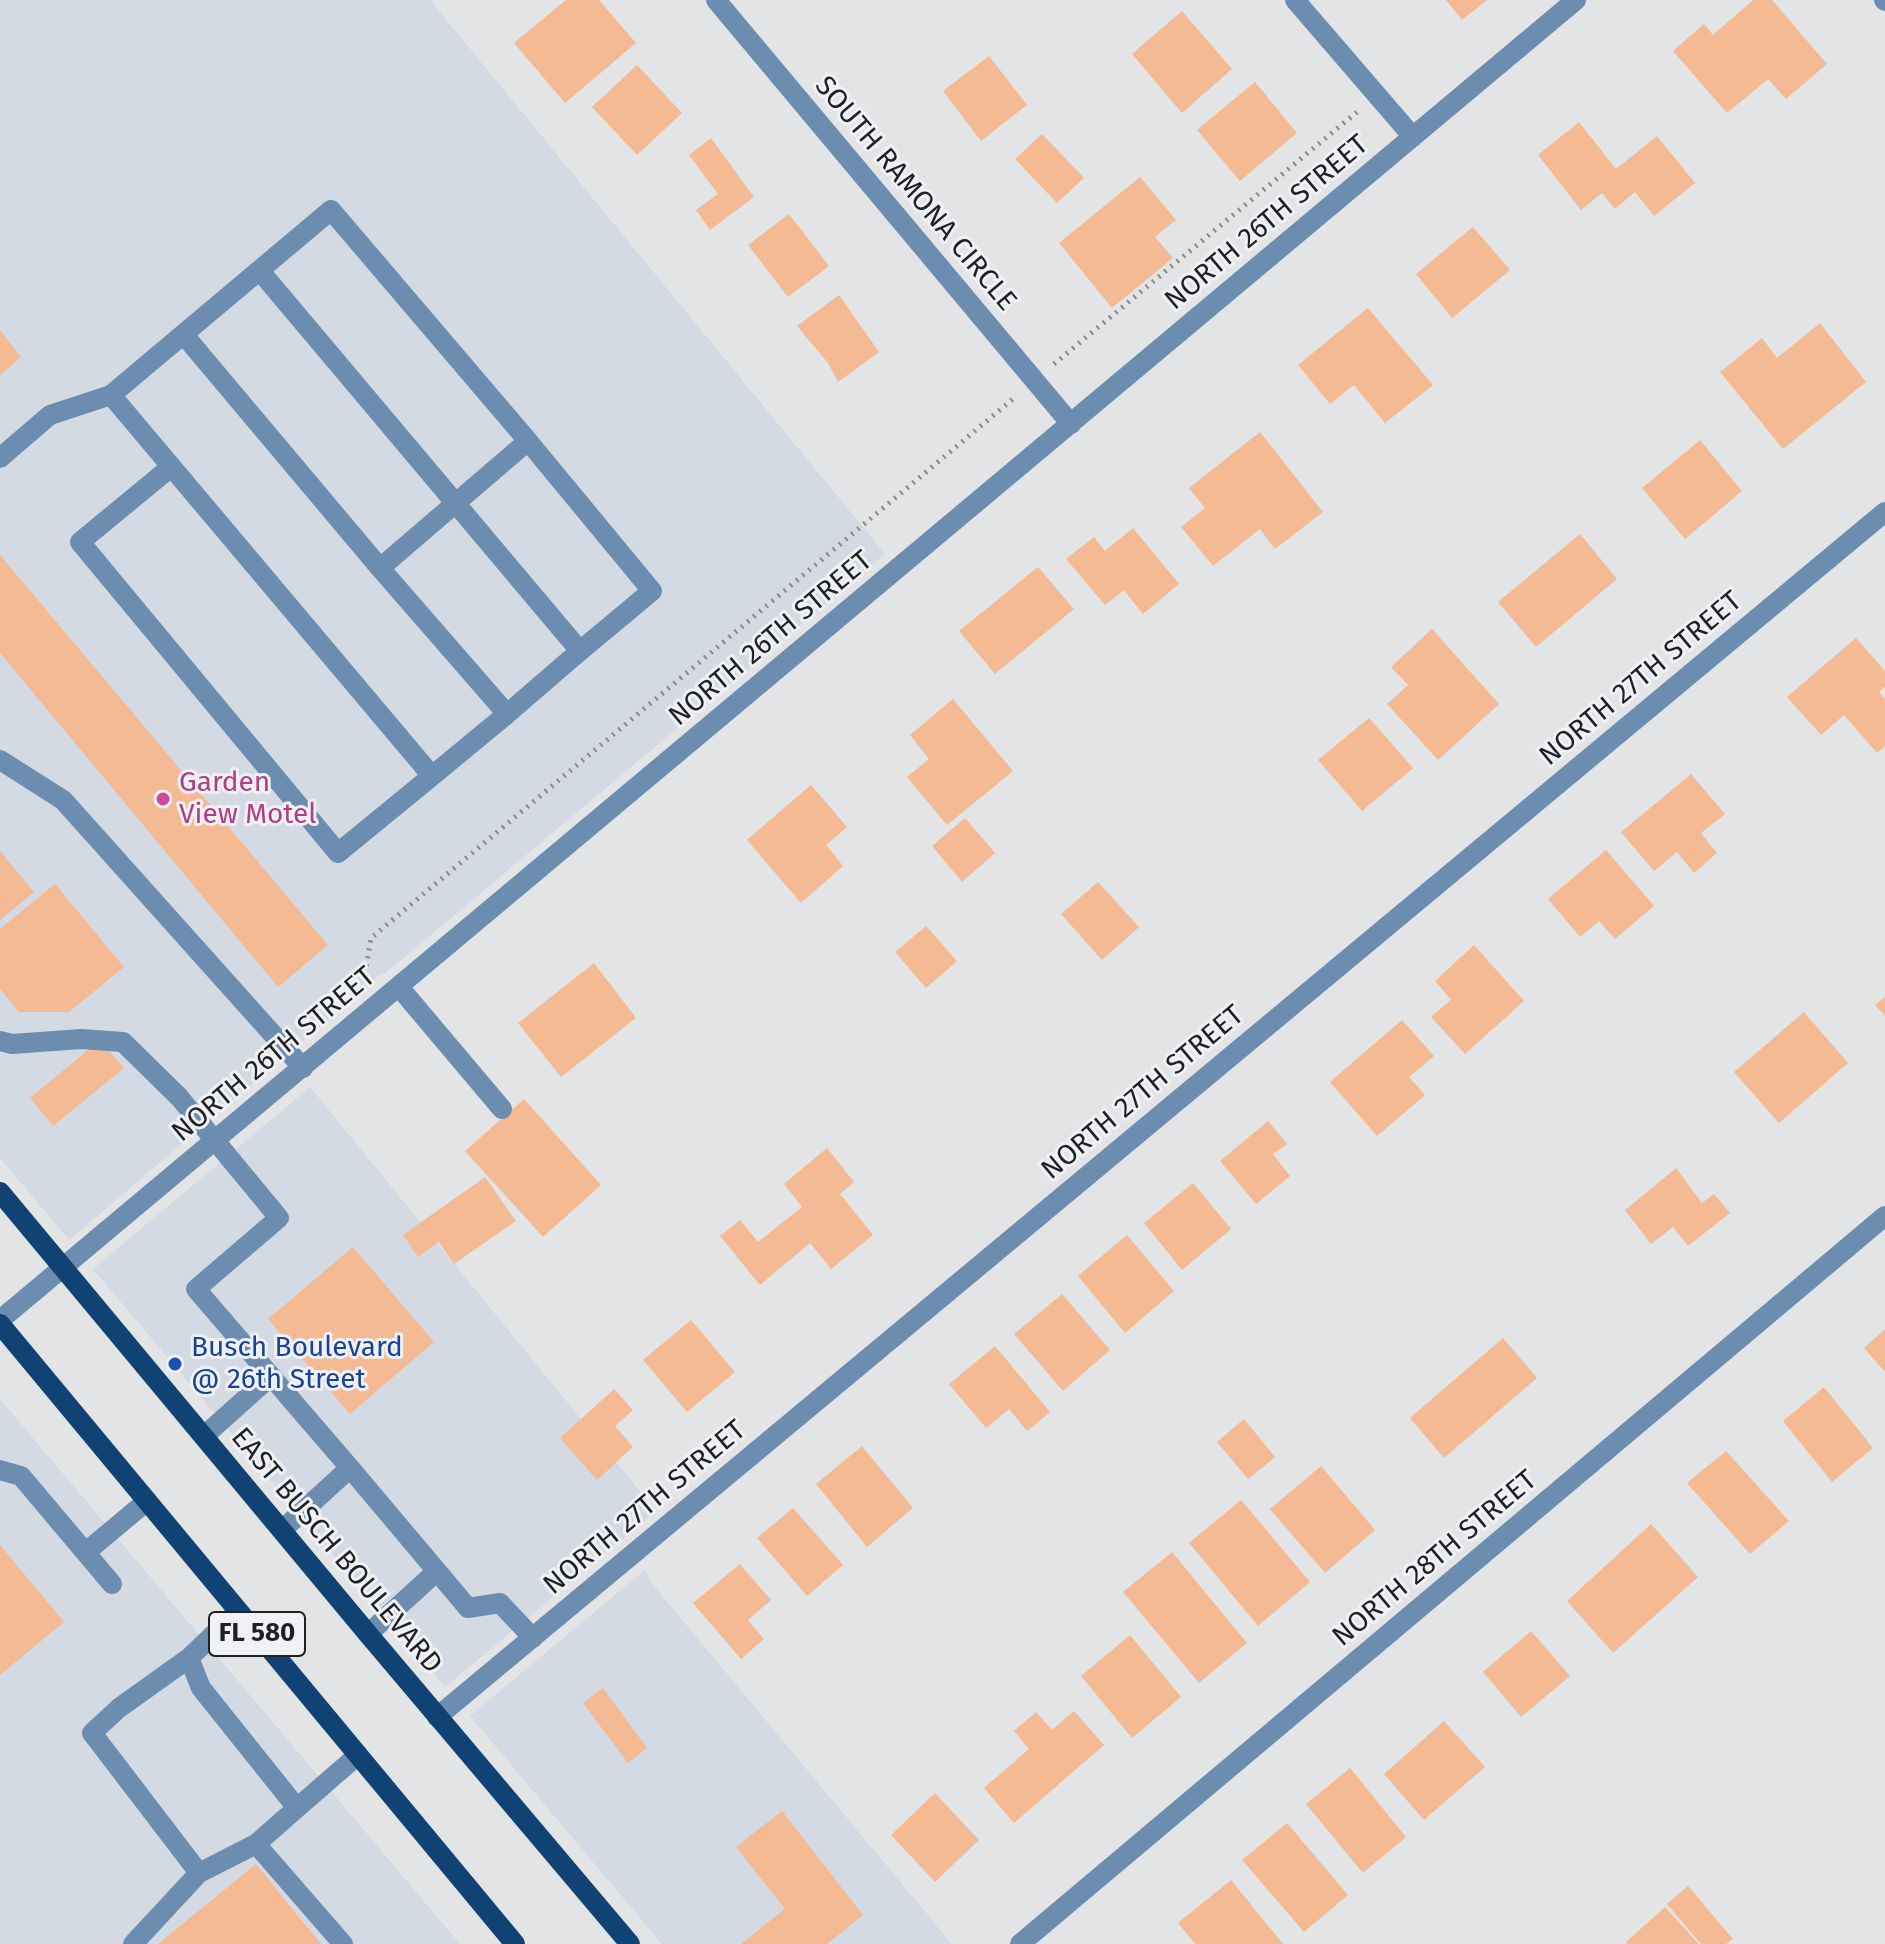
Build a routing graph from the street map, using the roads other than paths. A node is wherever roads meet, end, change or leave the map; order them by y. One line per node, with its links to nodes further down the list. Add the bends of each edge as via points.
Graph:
1 (716, 0): 8 (street, SOUTH RAMONA CIRCLE)
2 (1295, 0): 4 (street)
3 (1576, 0): 4 (street, NORTH 26TH STREET)
4 (1413, 137): 8 (street, NORTH 26TH STREET)
5 (260, 271): 6 (street); 9 (street, via 331,210); 12 (street)
6 (184, 335): 7 (street); 14 (street)
7 (111, 395): 10 (street, via 50,415); 11 (street)
8 (1071, 424): 19 (street, NORTH 26TH STREET)
9 (528, 441): 12 (street); 15 (street, via 652,591)
10 (0, 458)
11 (171, 467): 18 (street); 18 (street, via 80,542 338,853)
12 (456, 504): 14 (street); 15 (street)
13 (1885, 512): 39 (street, NORTH 27TH STREET)
14 (380, 568): 16 (street)
15 (580, 651): 16 (street)
16 (507, 714): 18 (street)
17 (0, 760): 21 (street, via 63,800)
18 (432, 776)
19 (399, 987): 21 (street, NORTH 26TH STREET); 22 (street)
20 (0, 1041): 23 (street, via 123,1042)
21 (303, 1068): 23 (street, NORTH 26TH STREET)
22 (502, 1109)
23 (215, 1141): 26 (street, NORTH 26TH STREET); 28 (street, via 279,1218 196,1289)
24 (0, 1192): 26 (main road, EAST BUSCH BOULEVARD / FL 580)
25 (1885, 1216): 50 (street, NORTH 28TH STREET)
26 (64, 1268): 27 (street, NORTH 26TH STREET); 29 (main road, EAST BUSCH BOULEVARD / FL 580)
27 (0, 1322): 32 (main road, FL 580)
28 (271, 1376): 29 (street); 30 (street)
29 (204, 1436): 33 (main road, EAST BUSCH BOULEVARD / FL 580)
30 (350, 1468): 33 (street); 35 (street)
31 (0, 1470): 34 (street, via 21,1476)
32 (147, 1501): 34 (street); 37 (main road, FL 580)
33 (282, 1530): 38 (main road, EAST BUSCH BOULEVARD / FL 580)
34 (86, 1552): 36 (street)
35 (437, 1571): 38 (street); 39 (street, via 468,1608 500,1603)
36 (112, 1584)
37 (238, 1611): 40 (street); 42 (main road, FL 580)
38 (368, 1634): 41 (main road, EAST BUSCH BOULEVARD / FL 580)
39 (533, 1638): 41 (street, NORTH 27TH STREET)
40 (189, 1658): 43 (street, via 201,1688); 45 (street, via 92,1733)
41 (437, 1717): 49 (main road, EAST BUSCH BOULEVARD / FL 580)
42 (358, 1755): 43 (street); 48 (main road, FL 580)
43 (297, 1808): 44 (street)
44 (256, 1844): 45 (street); 47 (street)
45 (199, 1873): 46 (street)
46 (133, 1944)
47 (343, 1944)
48 (515, 1944)
49 (630, 1944)
50 (1020, 1944)

